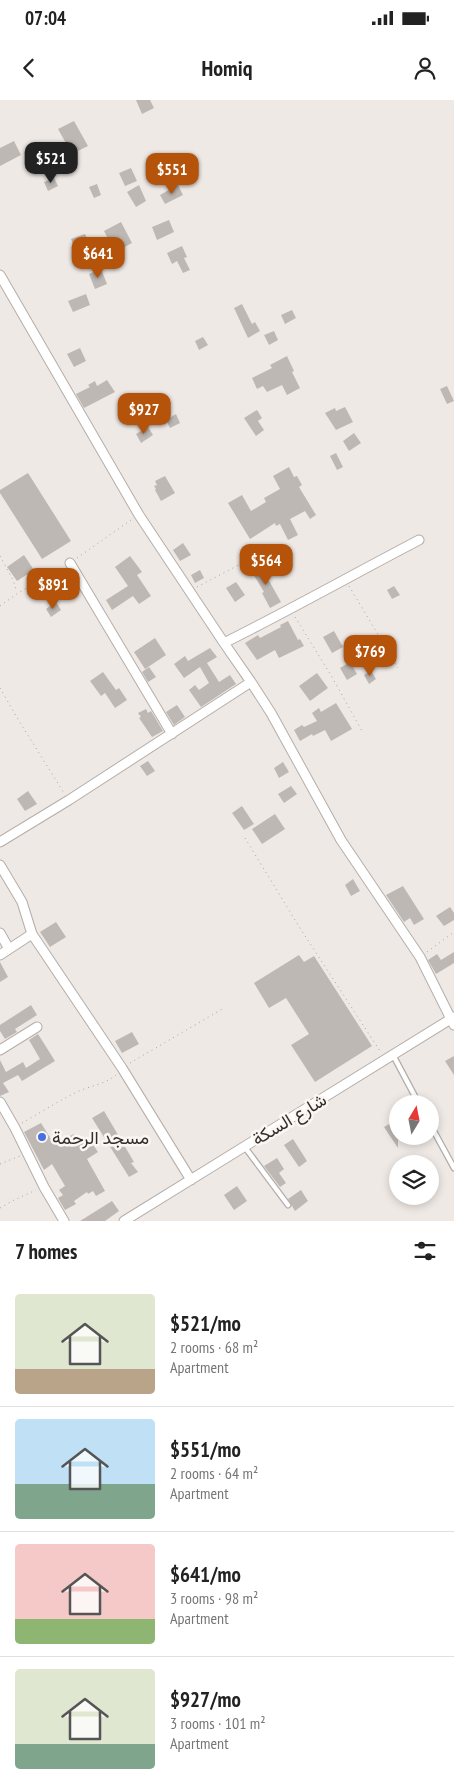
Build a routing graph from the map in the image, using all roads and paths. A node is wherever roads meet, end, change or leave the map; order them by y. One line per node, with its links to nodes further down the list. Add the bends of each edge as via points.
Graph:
1 (0, 275): 2 (street)
2 (140, 515): 6 (path); 8 (street)
3 (419, 540): 7 (street)
4 (0, 556): 9 (path)
5 (248, 560): 8 (path)
6 (70, 564): 9 (path); 17 (street)
7 (345, 579): 11 (street); 13 (path)
8 (189, 591): 12 (street)
9 (18, 593): 10 (path)
10 (0, 606)
11 (290, 610): 12 (street); 16 (path)
12 (224, 643): 14 (street)
13 (398, 668)
14 (251, 682): 17 (street); 27 (street, via 341,840)
15 (0, 688): 18 (path)
16 (362, 731)
17 (172, 734): 18 (street)
18 (69, 800): 20 (street)
19 (245, 838): 31 (path, via 298,925)
20 (0, 842)
21 (0, 865): 24 (street, via 22,902)
22 (454, 932): 27 (path)
23 (0, 933): 25 (street)
24 (32, 934): 25 (street); 39 (street, via 122,1068)
25 (9, 950): 26 (street)
26 (0, 955)
27 (420, 957): 28 (street)
28 (453, 1020): 31 (street, شارع السكة)
29 (37, 1027): 30 (street)
30 (0, 1050)
31 (389, 1058): 32 (lane); 35 (street, شارع السكة)
32 (413, 1095)
33 (0, 1102): 36 (street)
34 (439, 1140): 38 (lane)
35 (244, 1146): 39 (street, شارع السكة); 41 (lane)
36 (27, 1152): 37 (path); 40 (street)
37 (0, 1164)
38 (454, 1168)
39 (191, 1180): 44 (street, شارع السكة)
40 (44, 1186): 42 (path); 43 (street)
41 (288, 1204)
42 (0, 1208)
43 (64, 1221)
44 (124, 1221)

